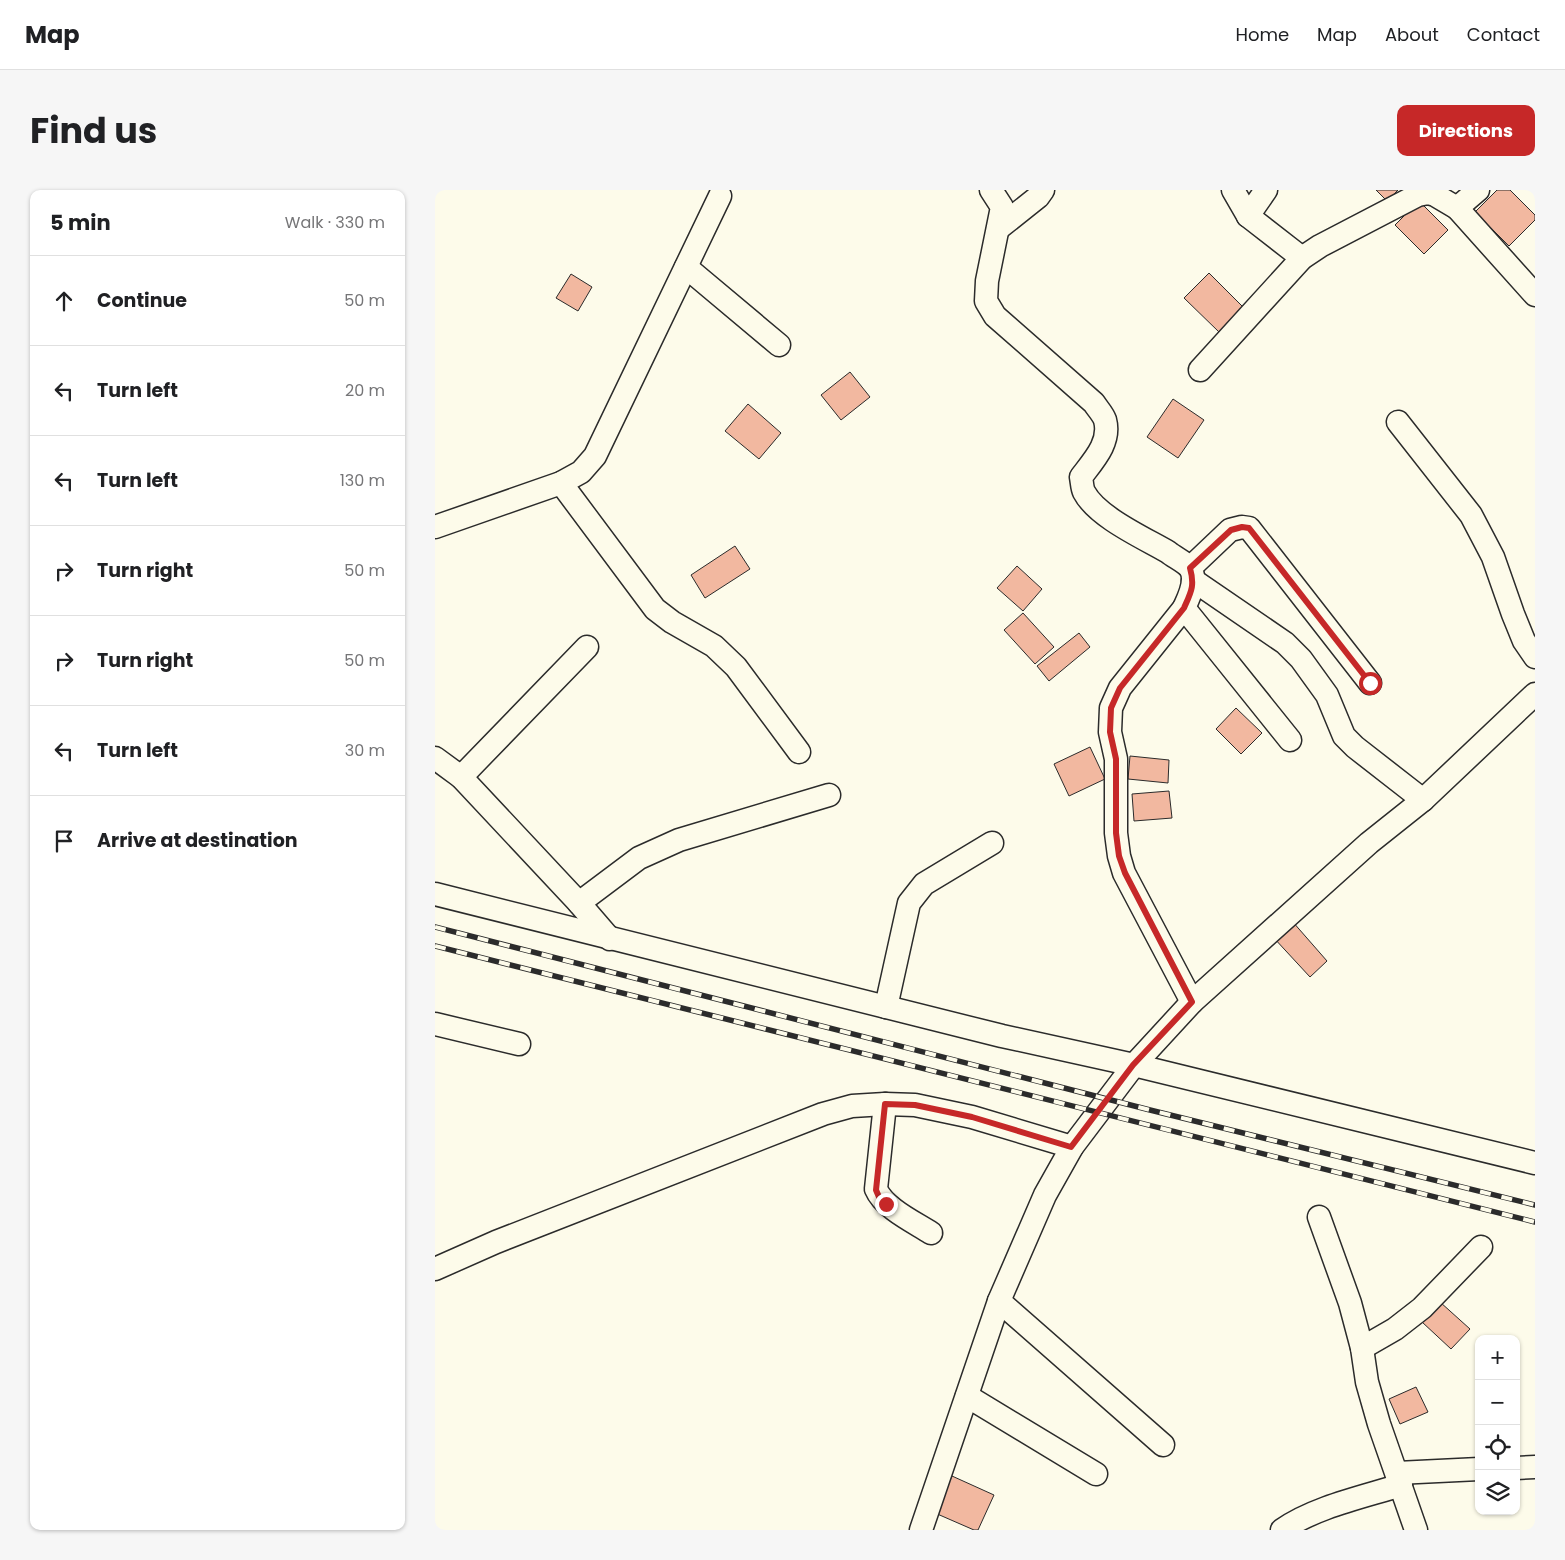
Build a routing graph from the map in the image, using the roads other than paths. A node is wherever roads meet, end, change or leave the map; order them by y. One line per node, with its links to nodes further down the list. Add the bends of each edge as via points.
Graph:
1 (991, 190): 9 (street, via 1002,207)
2 (1043, 190): 9 (street)
3 (1233, 190): 8 (street)
4 (1267, 190): 8 (street)
5 (1478, 190): 7 (street)
6 (720, 196): 11 (street)
7 (1457, 208): 10 (street, via 1435,195 1418,195); 12 (street)
8 (1247, 216): 10 (street)
9 (999, 228): 18 (street, via 987,281 986,301 995,316 1094,403 1105,419 1106,437 1099,454 1081,477 1083,491 1107,516 1176,558)
10 (1302, 258): 14 (street)
11 (685, 267): 13 (street); 16 (street, via 595,456 581,472)
12 (1535, 295)
13 (779, 344)
14 (1200, 370)
15 (1397, 422): 21 (street, via 1471,515 1493,557 1524,641)
16 (561, 483): 17 (street); 25 (street, via 655,609 714,646 736,667)
17 (435, 527)
18 (1192, 574): 19 (street, via 1191,593); 22 (street, via 1231,530 1249,528); 29 (street, via 1301,658 1327,695 1344,736)
19 (1184, 608): 24 (street); 34 (street, via 1120,688 1111,708 1110,732 1116,759 1119,856)
20 (587, 647): 27 (street)
21 (1535, 657)
22 (1370, 683)
23 (1535, 694): 29 (street)
24 (1290, 740)
25 (799, 752)
26 (435, 758): 27 (street)
27 (461, 777): 32 (street)
28 (829, 795): 32 (street, via 662,846 639,858)
29 (1423, 800): 34 (street, via 1369,843)
30 (992, 842): 35 (street, via 924,884 909,903)
31 (435, 894): 33 (street)
32 (579, 902): 33 (street)
33 (610, 939): 35 (street)
34 (1192, 1002): 38 (street)
35 (886, 1007): 38 (street)
36 (435, 1024): 37 (street)
37 (519, 1044)
38 (1133, 1065): 40 (street); 41 (street)
39 (885, 1104): 40 (street, via 915,1105 972,1117); 43 (street, via 876,1190 886,1204); 45 (street, via 852,1106 823,1114)
40 (1071, 1147): 46 (street, via 1045,1195)
41 (1535, 1163)
42 (1319, 1217): 47 (street, via 1350,1303)
43 (931, 1233)
44 (1481, 1247): 47 (street, via 1422,1308)
45 (435, 1269)
46 (999, 1301): 48 (street); 49 (street)
47 (1362, 1348): 54 (street, via 1367,1382)
48 (967, 1396): 53 (street); 55 (street)
49 (1163, 1445)
50 (1535, 1467): 51 (street)
51 (1520, 1468)
52 (1475, 1470): 54 (street)
53 (1096, 1474)
54 (1399, 1479): 56 (street, via 1293,1522); 57 (street)
55 (921, 1530)
56 (1282, 1530)
57 (1415, 1530)

